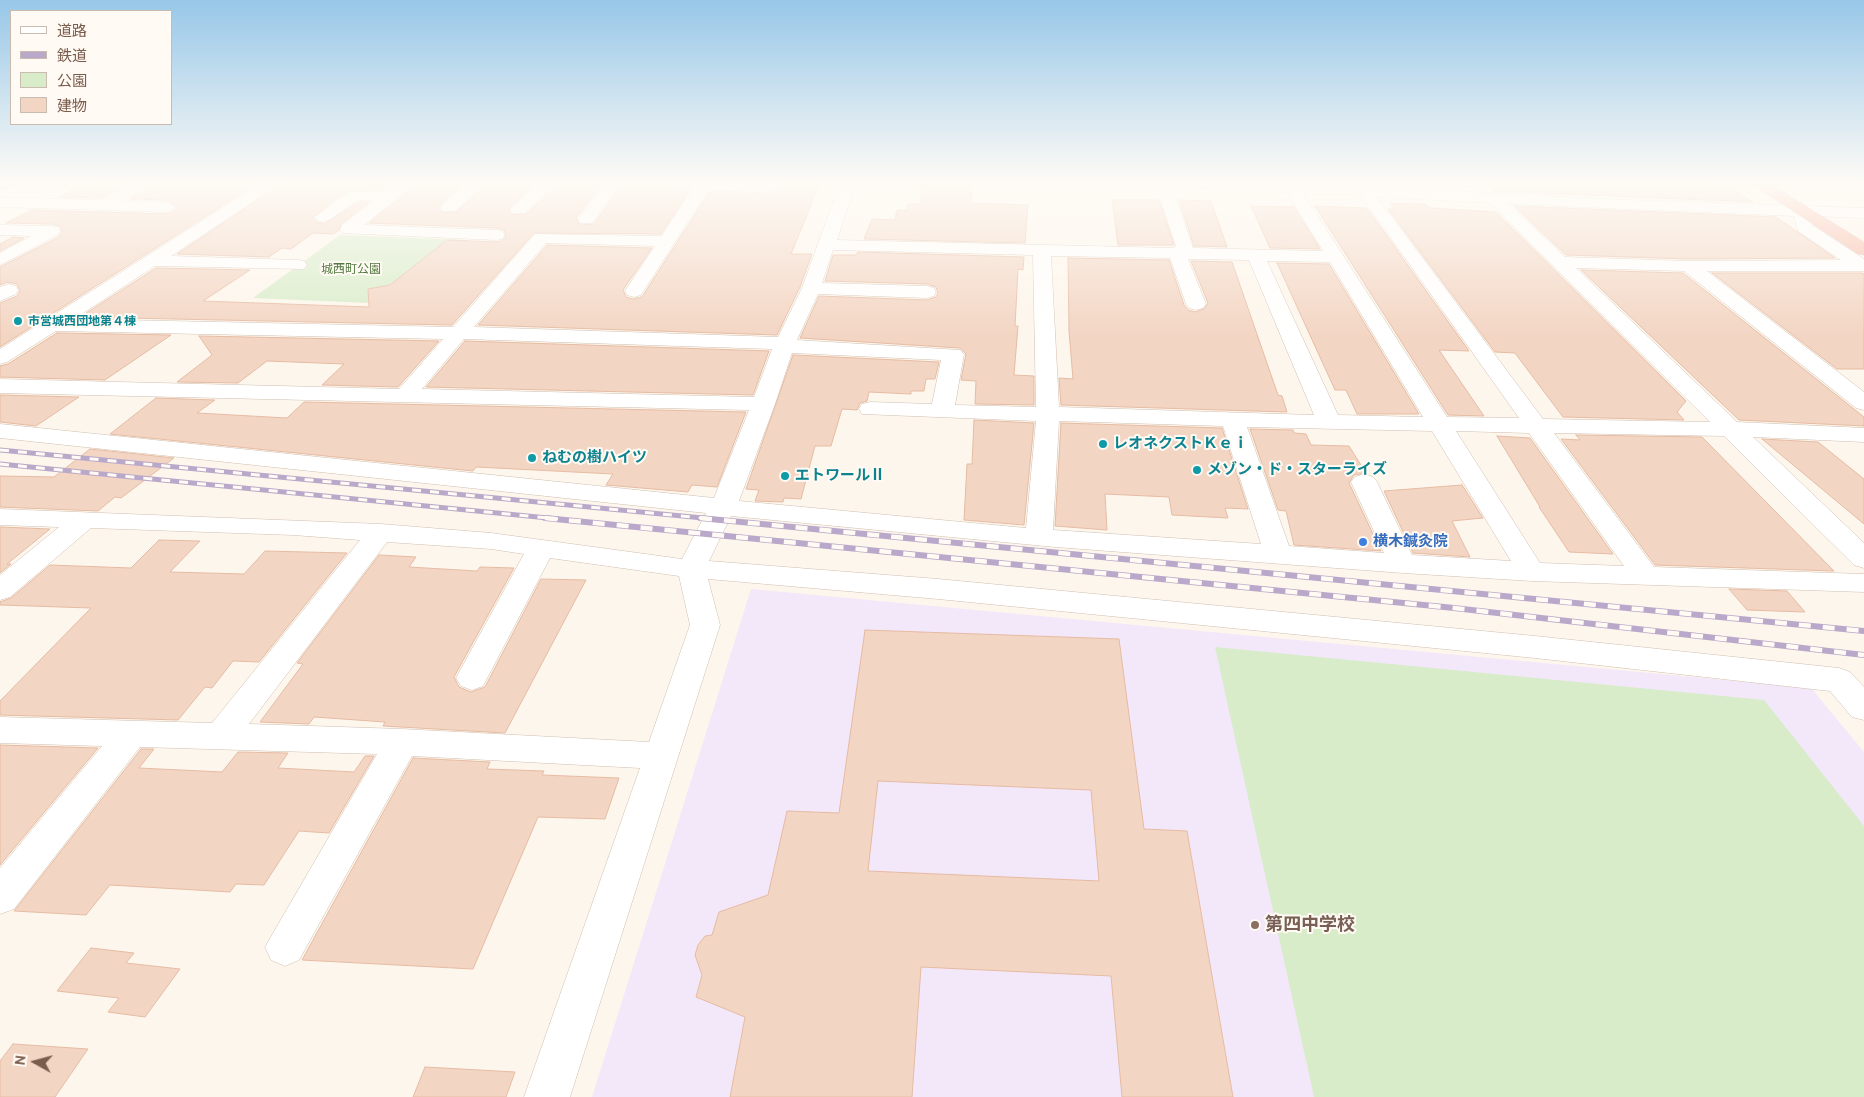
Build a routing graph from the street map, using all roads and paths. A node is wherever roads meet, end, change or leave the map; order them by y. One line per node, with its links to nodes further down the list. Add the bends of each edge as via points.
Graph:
1 (46, 234): 19 (street)
2 (193, 234): 20 (street)
3 (476, 234): 12 (street)
4 (671, 234): 13 (street)
5 (830, 234): 14 (street)
6 (1181, 234): 16 (street, via 1186,248)
7 (1320, 234): 18 (street)
8 (1396, 234): 43 (street)
9 (1530, 234): 22 (street)
10 (1816, 234): 21 (street)
11 (1837, 234): 21 (highway)
12 (496, 235)
13 (667, 241): 26 (street); 30 (street, via 541,238)
14 (826, 245): 15 (street); 25 (street)
15 (1042, 250): 16 (street); 39 (street)
16 (1177, 253): 17 (street); 28 (street)
17 (1256, 254): 18 (street); 41 (street)
18 (1334, 257): 42 (street)
19 (0, 260)
20 (151, 261): 23 (street); 29 (street)
21 (1863, 261): 24 (street)
22 (1558, 262): 24 (street); 44 (street)
23 (298, 265)
24 (1689, 266): 35 (street)
25 (810, 288): 27 (street); 31 (street)
26 (634, 291)
27 (927, 292)
28 (1196, 304)
29 (53, 325): 30 (street); 32 (street)
30 (459, 333): 31 (street); 34 (street)
31 (784, 345): 36 (street); 38 (street, via 952,354)
32 (0, 358)
33 (0, 386): 34 (street)
34 (406, 394): 36 (street)
35 (1864, 403)
36 (764, 404): 48 (street)
37 (870, 409): 38 (street)
38 (942, 411): 39 (street)
39 (1048, 414): 40 (street); 52 (street)
40 (1234, 420): 41 (street); 54 (street)
41 (1329, 422): 42 (street)
42 (1442, 425): 43 (street); 58 (street)
43 (1536, 426): 44 (street); 59 (street)
44 (1732, 429): 46 (street); 55 (street)
45 (0, 431): 48 (street)
46 (1859, 438)
47 (1364, 482): 56 (street)
48 (723, 507): 52 (street); 57 (street)
49 (0, 517): 50 (street)
50 (84, 520): 51 (street); 61 (street)
51 (381, 532): 53 (street); 66 (street)
52 (1039, 537): 54 (street)
53 (540, 548): 57 (street); 62 (street)
54 (1278, 555): 56 (street)
55 (1864, 559)
56 (1403, 564): 58 (street)
57 (691, 569): 63 (street, via 1535,647 1839,680); 68 (street, via 705,625)
58 (1532, 572): 59 (street)
59 (1646, 576): 60 (street)
60 (1864, 583)
61 (0, 590)
62 (472, 678)
63 (1864, 708)
64 (0, 730): 65 (street)
65 (131, 734): 66 (street); 69 (street)
66 (220, 737): 67 (street)
67 (402, 742): 68 (street); 70 (street)
68 (662, 756): 71 (street)
69 (0, 897)
70 (285, 947)
71 (546, 1097)

